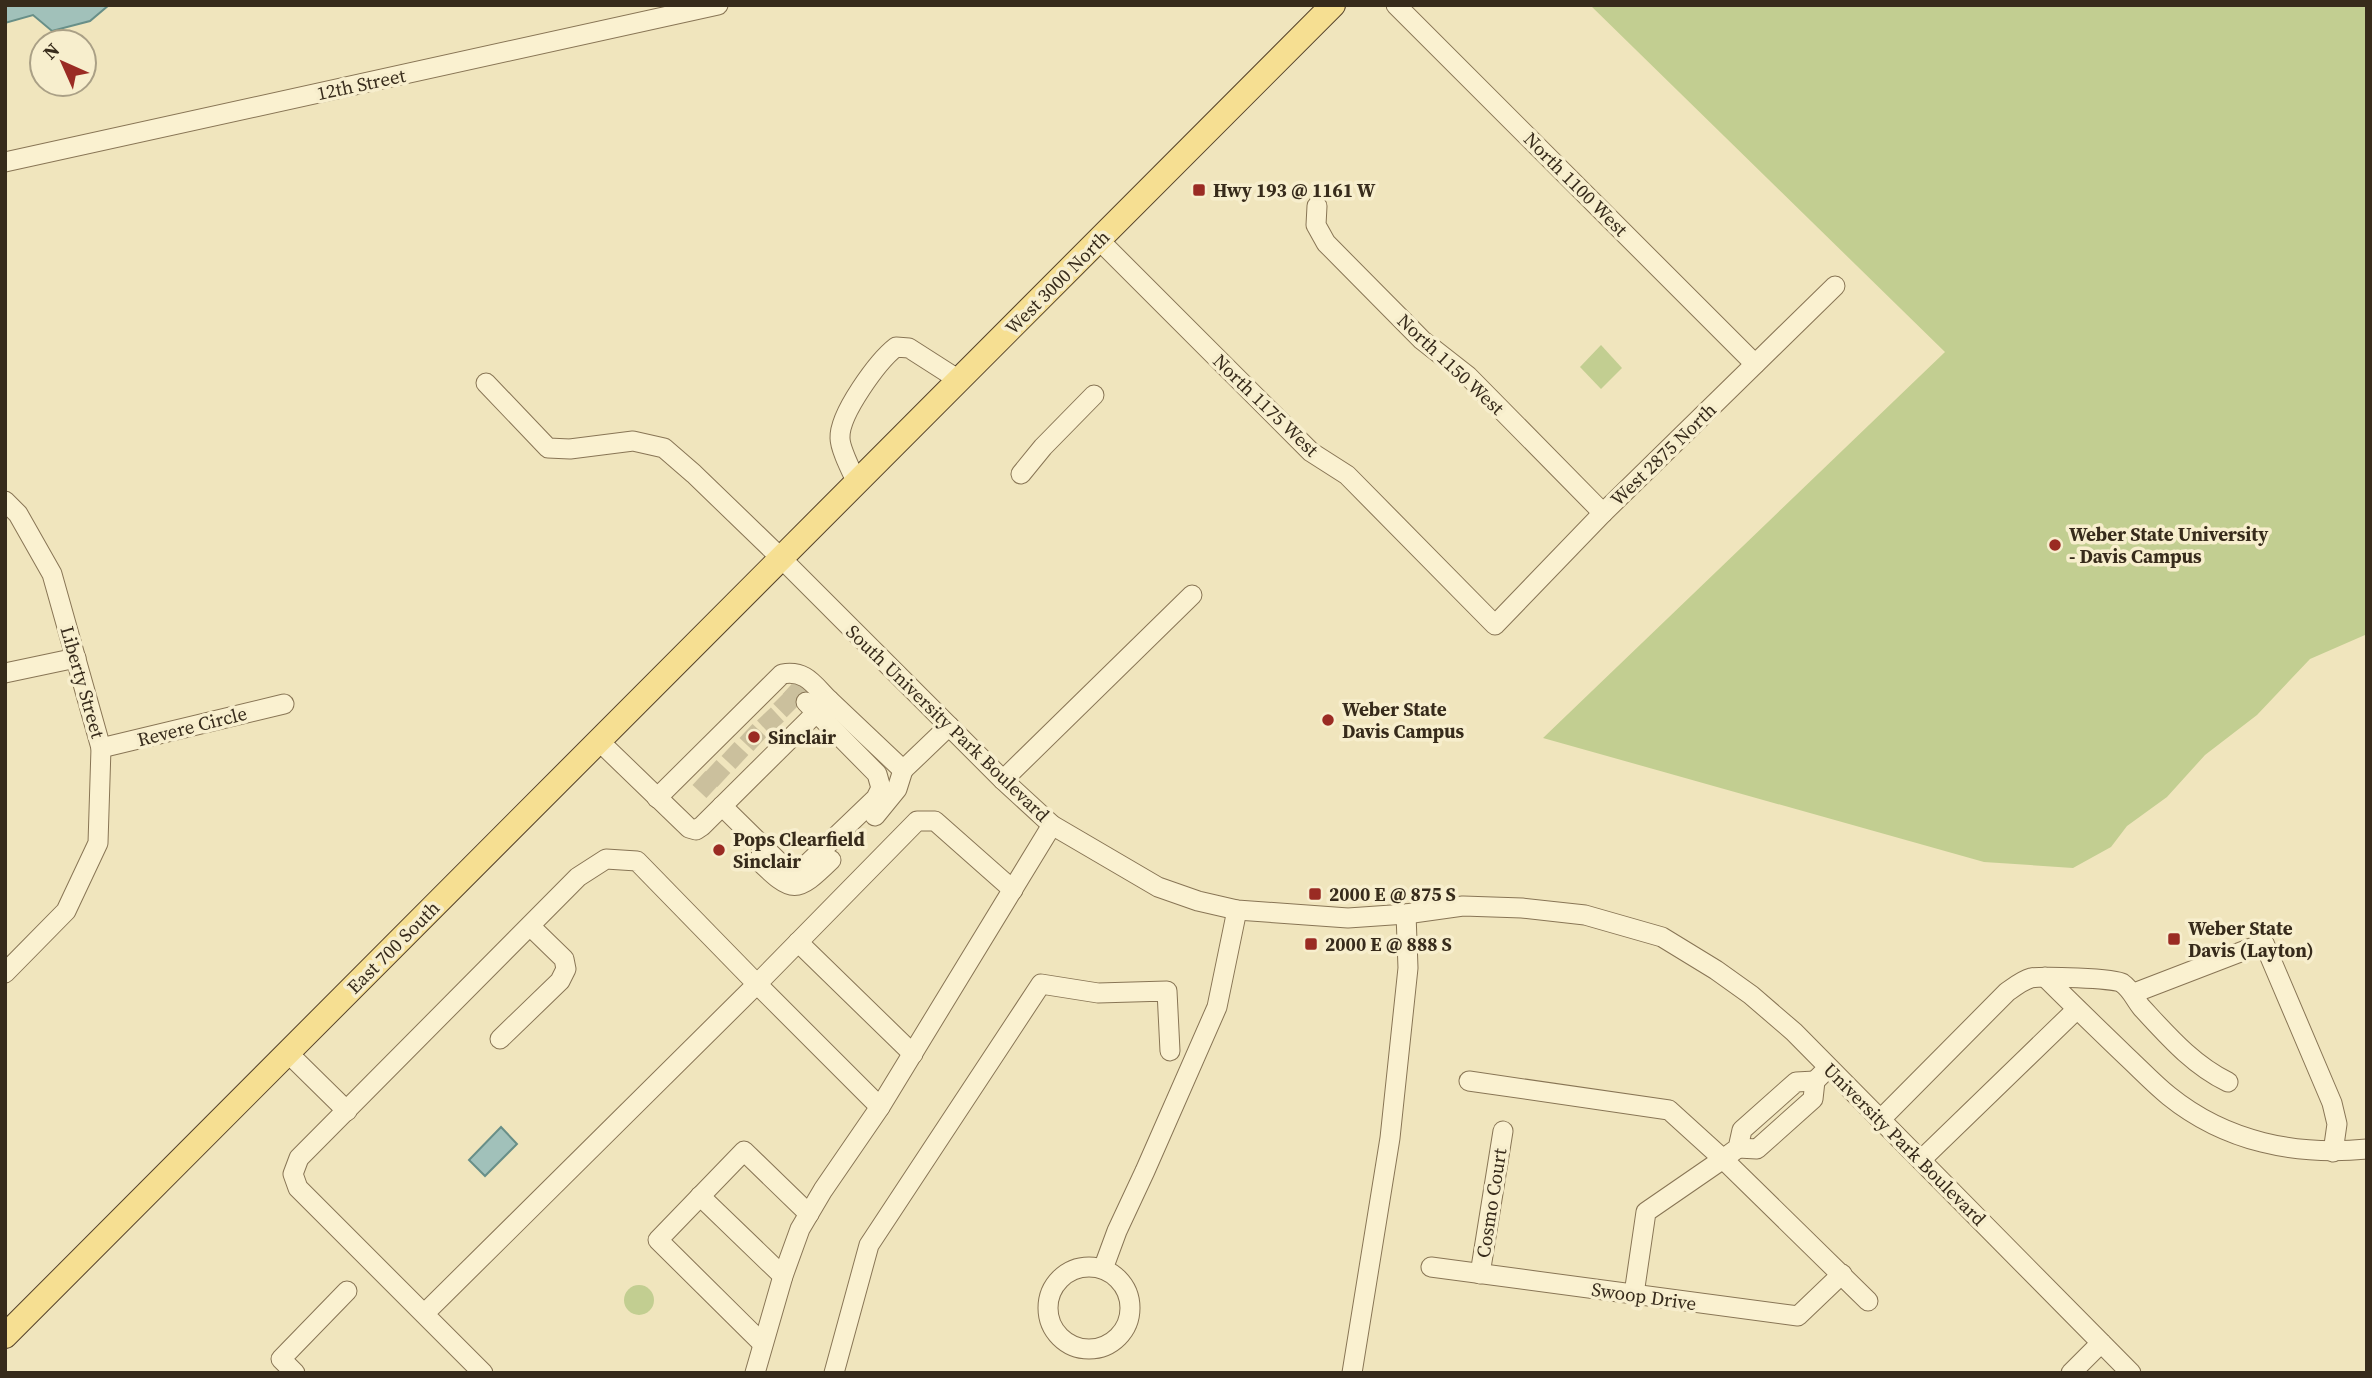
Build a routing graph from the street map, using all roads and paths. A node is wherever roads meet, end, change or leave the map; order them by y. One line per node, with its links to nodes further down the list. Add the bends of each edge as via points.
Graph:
1 (718, 5): 4 (street, 12th Street)
2 (1333, 5): 6 (main road, West 3000 North)
3 (1396, 5): 8 (street, North 1100 West)
4 (5, 162)
5 (1317, 206): 15 (street, North 1150 West, via 1316,225 1326,243 1422,340 1468,376)
6 (1100, 240): 9 (main road, West 3000 North); 18 (street, North 1175 West, via 1311,452 1347,475)
7 (1835, 286): 8 (street, West 2875 North)
8 (1755, 364): 15 (street, West 2875 North)
9 (959, 380): 13 (main road, West 3000 North); 13 (street, via 909,348 896,347 881,359 849,409 840,437)
10 (485, 383): 16 (street, South University Park Boulevard, via 548,448 634,440 664,448)
11 (1094, 396): 12 (street)
12 (1021, 474)
13 (857, 484): 16 (main road, West 3000 North)
14 (5, 501): 19 (street, Liberty Street, via 18,514 52,574)
15 (1603, 513): 18 (street, West 2875 North)
16 (782, 559): 23 (street, South University Park Boulevard); 24 (main road, East 700 South)
17 (1192, 595): 27 (street)
18 (1495, 625)
19 (76, 658): 20 (street); 25 (street, Liberty Street)
20 (5, 673)
21 (284, 704): 25 (street, Revere Circle)
22 (810, 710): 26 (street); 28 (street, via 805,677 794,672 782,674 779,687 699,767); 29 (street); 29 (street, via 877,774 881,788 876,798 805,866 794,870 785,867)
23 (949, 726): 26 (street); 27 (street, South University Park Boulevard)
24 (599, 741): 28 (street); 44 (main road, East 700 South)
25 (101, 748): 37 (street, Liberty Street, via 98,843 66,911)
26 (903, 770): 29 (street, via 897,789 881,810 807,883 792,887 782,883)
27 (1003, 780): 30 (street, South University Park Boulevard)
28 (657, 798): 29 (street, via 695,830)
29 (723, 798)
30 (1052, 825): 31 (street); 32 (street, South University Park Boulevard, via 1158,887)
31 (1013, 890): 36 (street, via 935,821 917,821); 45 (street)
32 (1237, 910): 33 (street, South University Park Boulevard, via 1348,918); 60 (street, via 1217,1007)
33 (1406, 914): 35 (street, South University Park Boulevard, via 1463,906 1522,908 1585,915); 75 (street, via 1408,968 1391,1126)
34 (530, 926): 39 (street, via 578,877 606,859 637,861); 42 (street, via 564,959 566,969); 50 (street)
35 (1662, 937): 46 (street, University Park Boulevard, via 1751,995 1794,1032)
36 (797, 942): 39 (street); 45 (street)
37 (5, 973)
38 (2045, 977): 40 (street, via 2120,981); 41 (street); 51 (street, via 2028,979 2007,992)
39 (757, 984): 49 (street); 67 (street)
40 (2134, 993): 48 (street, via 2138,1004 2175,1044); 54 (street, via 2264,943 2332,1103 2337,1124)
41 (2077, 1009): 54 (street, via 2169,1096 2211,1124 2285,1148); 56 (street)
42 (500, 1039)
43 (1170, 1051): 74 (street, via 1167,991 1098,993 1041,984 869,1245)
44 (288, 1052): 50 (street); 68 (main road, East 700 South)
45 (912, 1054): 49 (street)
46 (1822, 1074): 51 (street, University Park Boulevard); 55 (street, via 1812,1099 1757,1149)
47 (1469, 1081): 55 (street, via 1669,1110)
48 (2228, 1082)
49 (880, 1107): 58 (street)
50 (347, 1111): 67 (street, via 299,1157 293,1174 298,1188)
51 (1880, 1120): 56 (street, University Park Boulevard)
52 (1503, 1131): 61 (street, Cosmo Court)
53 (2367, 1149): 54 (street)
54 (2333, 1152)
55 (1731, 1153): 62 (street); 65 (street, via 1646,1212)
56 (1921, 1160): 69 (street, University Park Boulevard)
57 (700, 1196): 58 (street, via 744,1151); 63 (street); 70 (street, via 659,1240)
58 (809, 1214): 63 (street)
59 (1431, 1267): 61 (street, Swoop Drive)
60 (1103, 1269): 60 (street, via 1089,1267 1063,1277 1049,1301 1049,1315 1058,1335 1083,1349 1110,1344 1126,1326 1130,1312 1120,1280)
61 (1480, 1274): 65 (street, Swoop Drive)
62 (1842, 1274): 65 (street, Swoop Drive, via 1798,1316); 66 (street)
63 (783, 1276): 70 (street)
64 (347, 1291): 71 (street, via 281,1359)
65 (1634, 1294)
66 (1868, 1301)
67 (424, 1314): 72 (street)
68 (5, 1336)
69 (2101, 1343): 76 (street); 77 (street, University Park Boulevard)
70 (763, 1344): 73 (street)
71 (295, 1373)
72 (483, 1373)
73 (755, 1373)
74 (834, 1373)
75 (1352, 1373)
76 (2071, 1373)
77 (2131, 1373)

